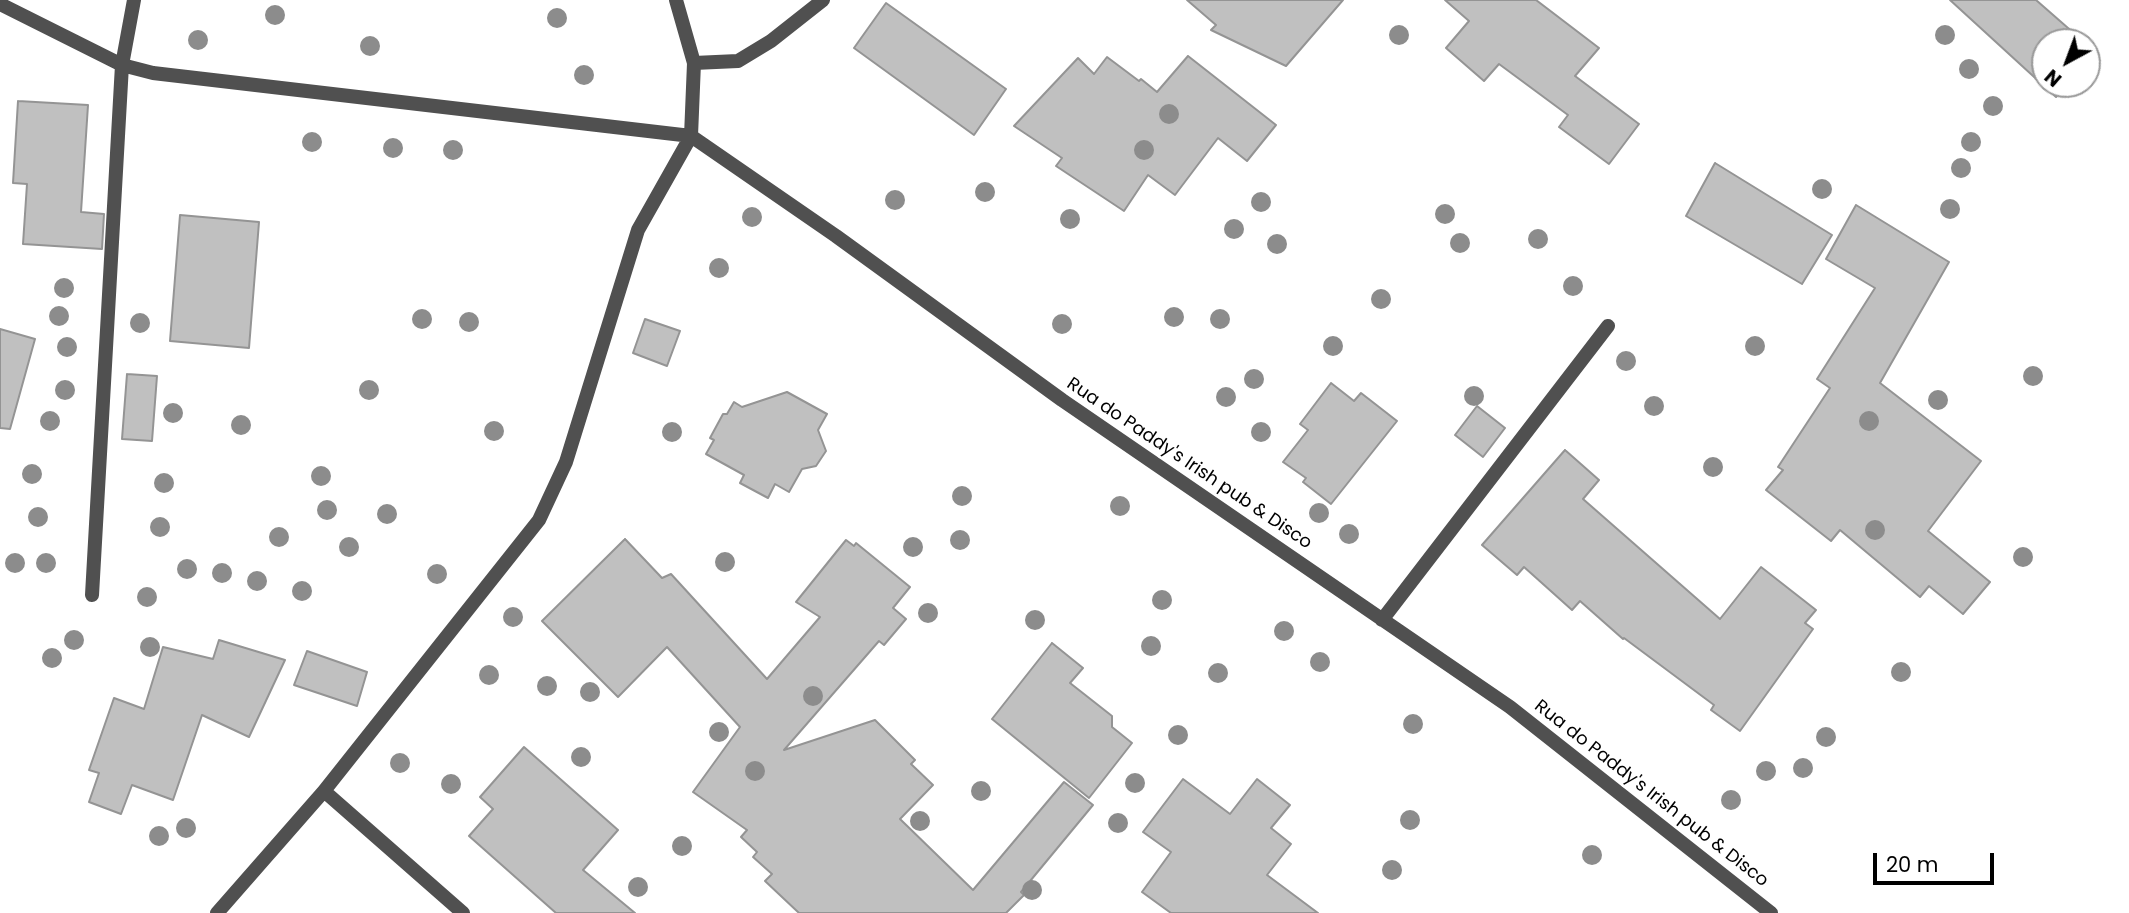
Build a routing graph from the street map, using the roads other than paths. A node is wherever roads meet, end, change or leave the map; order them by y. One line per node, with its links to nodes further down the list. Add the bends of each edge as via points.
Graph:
1 (134, 0): 6 (street)
2 (676, 0): 5 (street)
3 (822, 0): 5 (street, via 738,61)
4 (0, 5): 6 (street)
5 (694, 63): 7 (street)
6 (122, 65): 7 (street, via 153,73); 9 (street)
7 (691, 136): 10 (street, Rua do Paddy's Irish pub & Disco); 11 (street, via 638,230 566,462 539,520)
8 (1608, 326): 10 (street)
9 (92, 595)
10 (1382, 620): 14 (street, Rua do Paddy's Irish pub & Disco, via 1510,707)
11 (324, 791): 12 (street); 13 (street)
12 (217, 913)
13 (463, 913)
14 (1771, 913)

